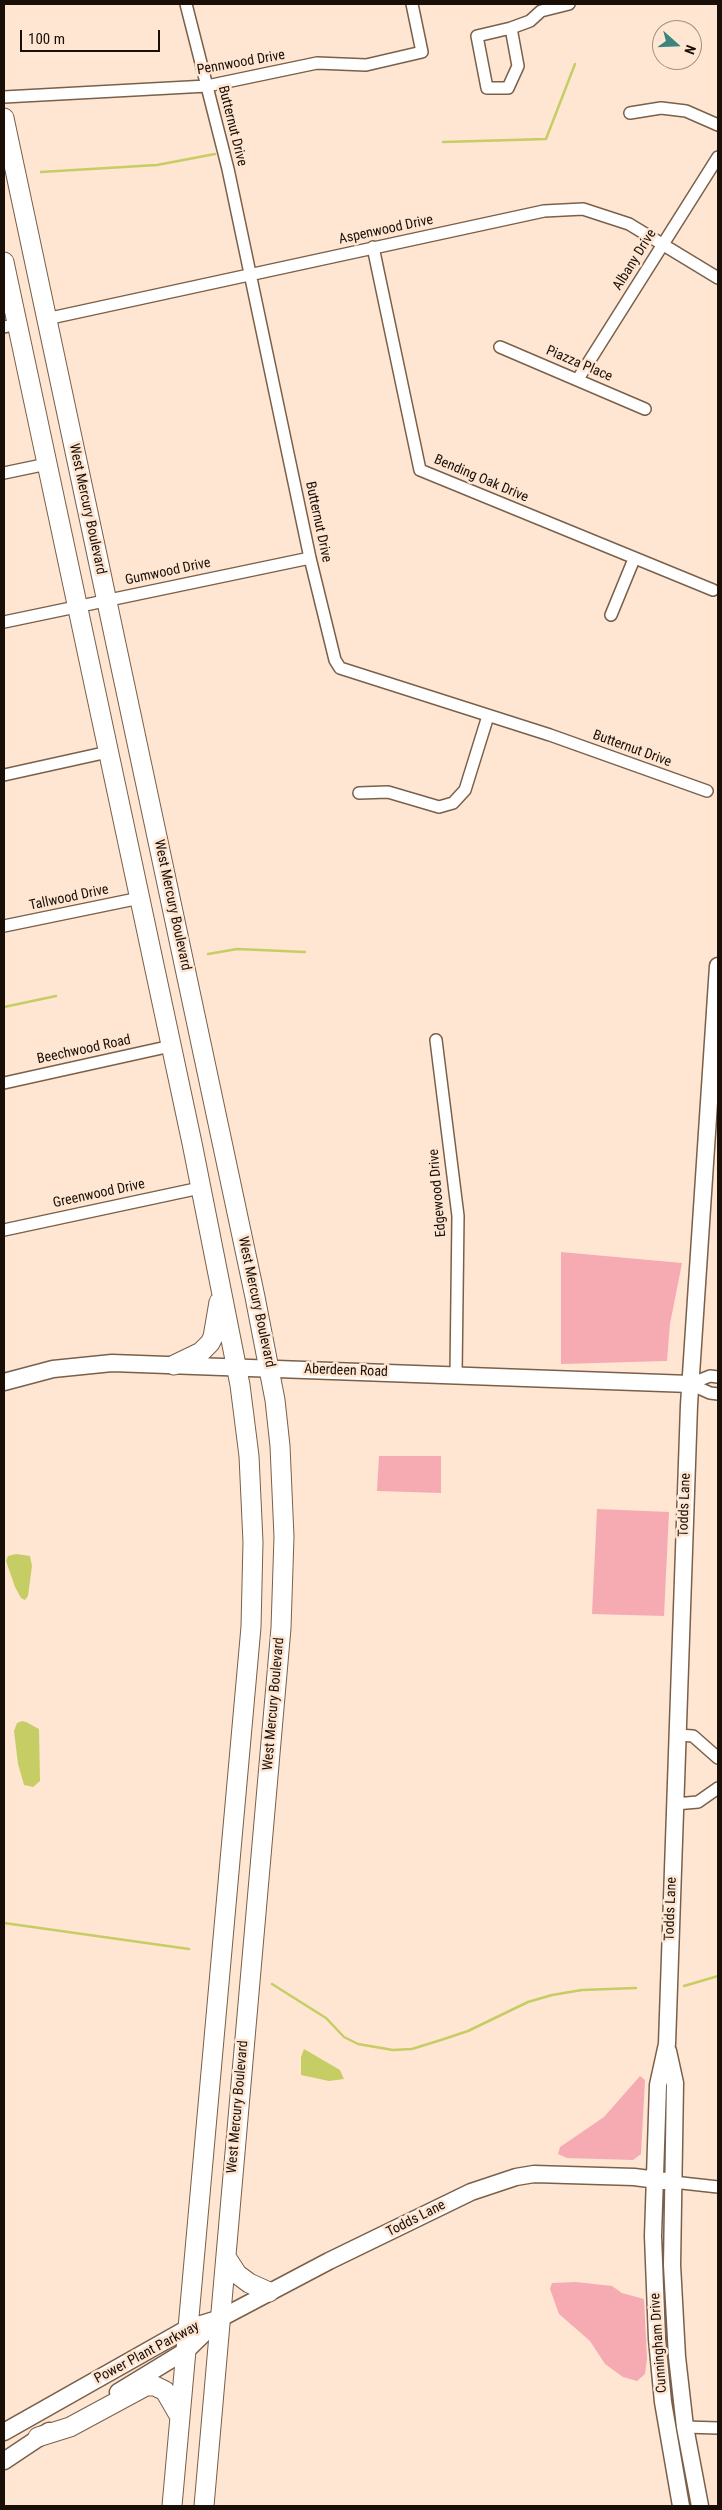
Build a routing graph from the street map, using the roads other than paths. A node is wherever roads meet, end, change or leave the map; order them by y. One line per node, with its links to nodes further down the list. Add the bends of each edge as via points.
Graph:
1 (186, 4): 6 (street, Butternut Drive)
2 (412, 4): 6 (street, Pennwood Drive, via 422,52 366,65 317,63)
3 (569, 4): 4 (street)
4 (542, 7): 5 (street, via 530,21)
5 (511, 28): 5 (street, via 477,36 487,88 508,88 518,66)
6 (206, 86): 7 (street, Pennwood Drive); 15 (street, Butternut Drive, via 228,169)
7 (4, 97)
8 (630, 112): 10 (street, via 661,108 686,111)
9 (4, 118): 17 (highway, West Mercury Boulevard)
10 (718, 125)
11 (718, 157): 12 (street, Albany Drive)
12 (663, 243): 13 (street, Aspenwood Drive, via 629,224 583,209 544,211); 16 (street, Aspenwood Drive); 20 (street, Albany Drive)
13 (373, 248): 15 (street, Aspenwood Drive); 25 (street, Bending Oak Drive, via 420,470)
14 (4, 262): 18 (highway)
15 (250, 275): 17 (street, Aspenwood Drive); 24 (street, Butternut Drive)
16 (718, 278)
17 (46, 319): 27 (highway, West Mercury Boulevard)
18 (10, 325): 22 (highway)
19 (500, 347): 20 (street, Piazza Place)
20 (578, 379): 21 (street, Piazza Place)
21 (645, 409)
22 (47, 464): 23 (street); 28 (highway)
23 (4, 473)
24 (310, 558): 27 (street, Gumwood Drive); 31 (street, Butternut Drive, via 335,660 340,668)
25 (634, 559): 26 (street, Bending Oak Drive); 29 (street)
26 (713, 590)
27 (106, 600): 28 (street, Gumwood Drive); 47 (highway, West Mercury Boulevard)
28 (77, 606): 30 (street, Gumwood Drive); 32 (highway)
29 (612, 615)
30 (4, 622)
31 (488, 716): 34 (street, Butternut Drive); 35 (street, via 465,790 454,803 440,807 388,792)
32 (108, 752): 33 (street); 36 (highway)
33 (4, 775)
34 (707, 791)
35 (359, 794)
36 (140, 898): 37 (street, Tallwood Drive); 40 (highway)
37 (4, 926)
38 (718, 966): 51 (main road, Todds Lane)
39 (436, 1040): 48 (street, Edgewood Drive, via 458,1216)
40 (171, 1046): 41 (street, Beechwood Road); 42 (highway)
41 (4, 1083)
42 (200, 1188): 43 (street, Greenwood Drive); 44 (highway)
43 (4, 1230)
44 (220, 1288): 45 (highway, via 210,1343 201,1352); 46 (highway)
45 (174, 1365): 46 (main road, Aberdeen Road); 50 (main road, Aberdeen Road, via 80,1365)
46 (237, 1367): 47 (main road, Aberdeen Road); 64 (highway, via 251,1487 251,1627)
47 (269, 1368): 48 (main road, Aberdeen Road); 61 (highway, West Mercury Boulevard, via 283,1480 284,1589)
48 (456, 1374): 51 (main road, Aberdeen Road)
49 (718, 1377): 51 (street, via 710,1376)
50 (4, 1382)
51 (690, 1384): 52 (street); 53 (main road, Todds Lane)
52 (718, 1394)
53 (677, 1735): 54 (street, via 693,1736); 56 (main road, Todds Lane)
54 (718, 1758)
55 (718, 1788): 56 (street, via 698,1802)
56 (675, 1804): 57 (main road, Todds Lane)
57 (667, 2044): 58 (main road, Todds Lane, via 658,2085); 59 (main road, Todds Lane, via 674,2083)
58 (655, 2179): 59 (main road, Todds Lane); 62 (main road, Todds Lane, via 558,2173 516,2177 443,2204); 76 (main road, Cunningham Drive, via 653,2257 657,2339 663,2402)
59 (673, 2182): 60 (street); 67 (main road, Cunningham Drive, via 674,2307)
60 (718, 2187)
61 (226, 2258): 62 (highway, via 248,2283); 63 (highway, West Mercury Boulevard)
62 (269, 2292): 63 (main road, Todds Lane)
63 (221, 2318): 64 (main road, Power Plant Parkway); 65 (main road, Power Plant Parkway); 75 (highway, West Mercury Boulevard)
64 (188, 2328): 65 (highway); 69 (main road, Power Plant Parkway)
65 (187, 2350): 66 (highway); 70 (main road, Power Plant Parkway)
66 (180, 2416): 70 (highway, via 164,2391 146,2386 70,2427); 72 (highway)
67 (685, 2428): 68 (street); 77 (main road, Cunningham Drive)
68 (718, 2428)
69 (4, 2432)
70 (38, 2437): 71 (main road, Power Plant Parkway)
71 (4, 2461)
72 (176, 2469): 73 (highway); 74 (highway)
73 (172, 2506)
74 (183, 2506)
75 (204, 2506)
76 (682, 2506)
77 (700, 2506)

